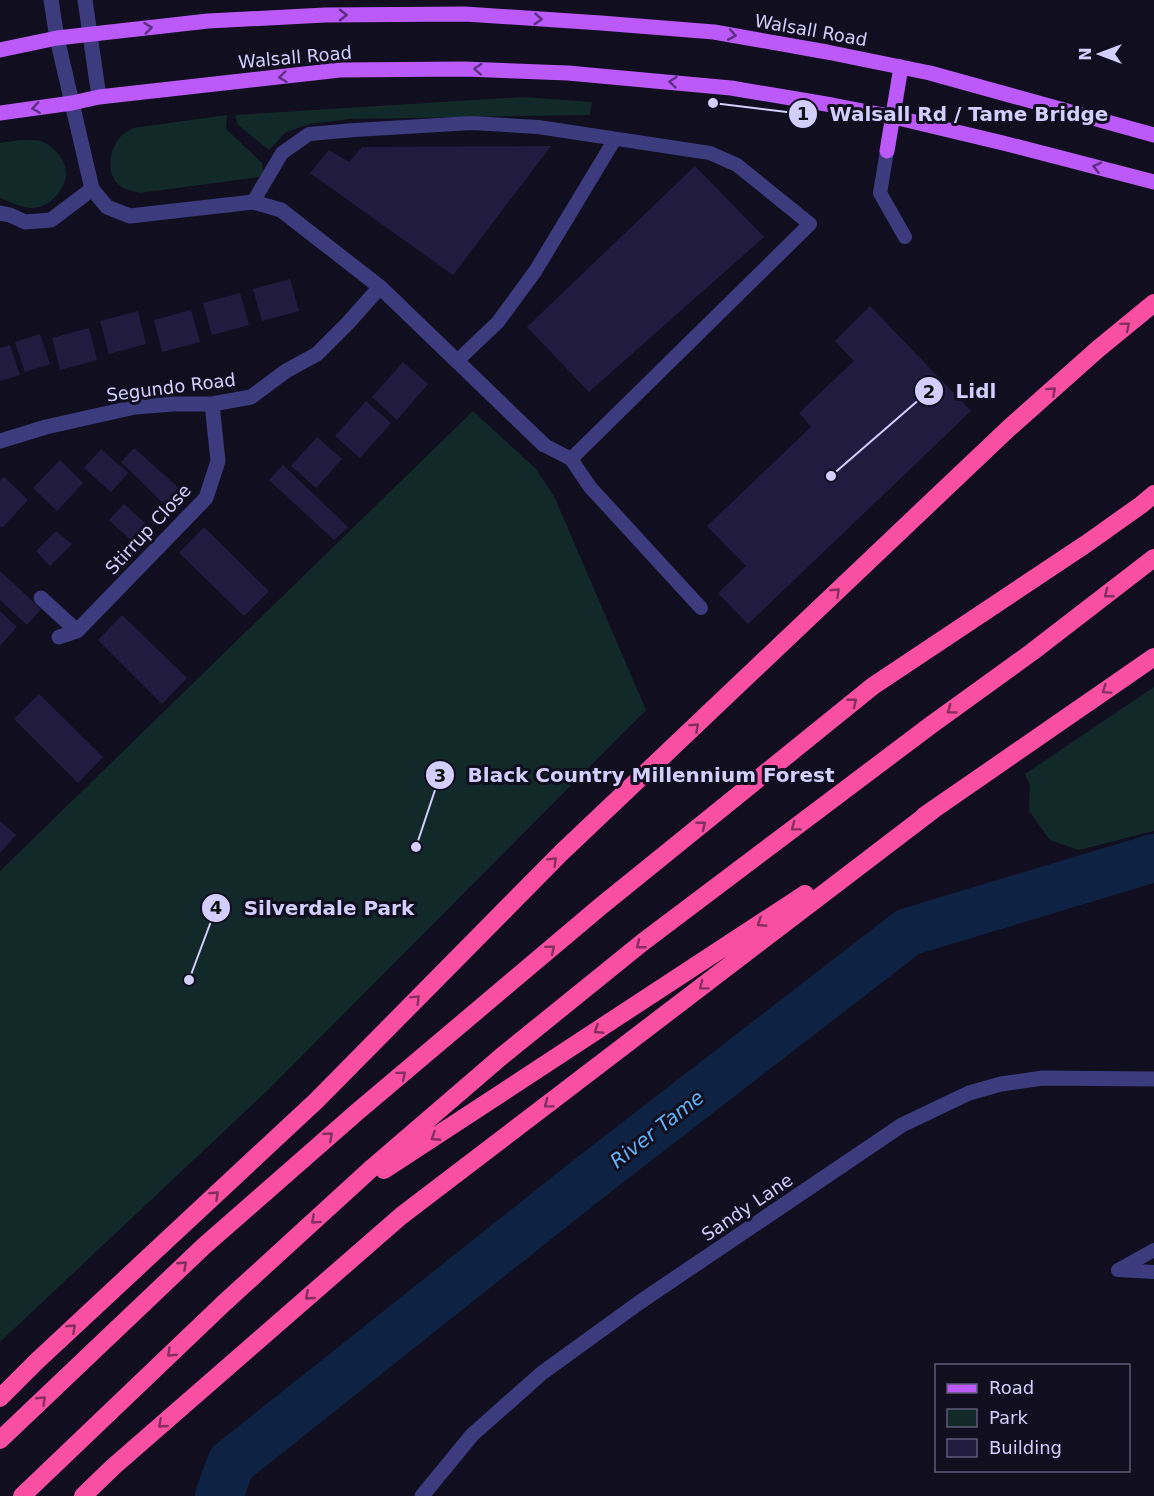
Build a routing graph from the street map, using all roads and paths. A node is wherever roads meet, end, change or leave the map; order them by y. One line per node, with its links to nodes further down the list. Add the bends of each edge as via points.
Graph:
1 (51, 0): 4 (street)
2 (85, 0): 3 (street)
3 (90, 34): 4 (main road, Walsall Road); 6 (main road, Walsall Road, one-way to 6, via 208,21 465,14 714,32); 7 (street)
4 (57, 38): 5 (main road, Walsall Road); 8 (street)
5 (0, 50)
6 (901, 67): 10 (main road); 11 (main road, Walsall Road)
7 (99, 97): 8 (main road, Walsall Road); 10 (main road, Walsall Road, one-way to 7, via 731,87 568,73 464,69 340,70)
8 (72, 103): 9 (main road, Walsall Road, one-way to 9); 15 (street)
9 (0, 113)
10 (894, 117): 13 (main road); 14 (main road, Walsall Road, one-way to 10)
11 (1154, 135)
12 (615, 139): 16 (lane, via 472,123 309,134 282,153); 21 (lane, via 536,270 498,322); 25 (lane, via 710,153 737,165 810,224)
13 (887, 151): 18 (lane, via 880,193)
14 (1154, 182)
15 (92, 189): 16 (street, via 106,207 130,216); 17 (street, via 51,220 25,222)
16 (253, 202): 19 (street, via 281,210)
17 (0, 213)
18 (905, 237)
19 (380, 287): 21 (street); 22 (street, Segundo Road, via 316,354 251,397)
20 (1154, 303): 38 (highway, one-way to 20, via 316,1101 569,845 1008,429)
21 (458, 361): 24 (street)
22 (212, 404): 23 (street, Segundo Road, via 135,407); 30 (street, Stirrup Close, via 218,461 206,498)
23 (0, 441)
24 (544, 445): 25 (lane)
25 (571, 459): 29 (lane, via 590,487)
26 (1154, 494): 39 (highway, one-way to 26, via 204,1246 592,914 873,686)
27 (1154, 558): 35 (highway, one-way to 35, via 643,942 502,1056)
28 (41, 598): 30 (street)
29 (701, 609)
30 (77, 632): 31 (street)
31 (59, 637)
32 (1154, 657): 33 (highway, one-way to 33)
33 (933, 810): 35 (highway, one-way to 35); 41 (highway, one-way to 41, via 401,1216)
34 (1154, 1079): 42 (street, Sandy Lane, via 1043,1078 1001,1084 969,1093 902,1125 542,1372 472,1435)
35 (333, 1204): 40 (highway, one-way to 40)
36 (1154, 1250): 37 (lane, via 1118,1270)
37 (1154, 1272)
38 (0, 1398)
39 (0, 1440)
40 (22, 1496)
41 (83, 1496)
42 (422, 1496)

